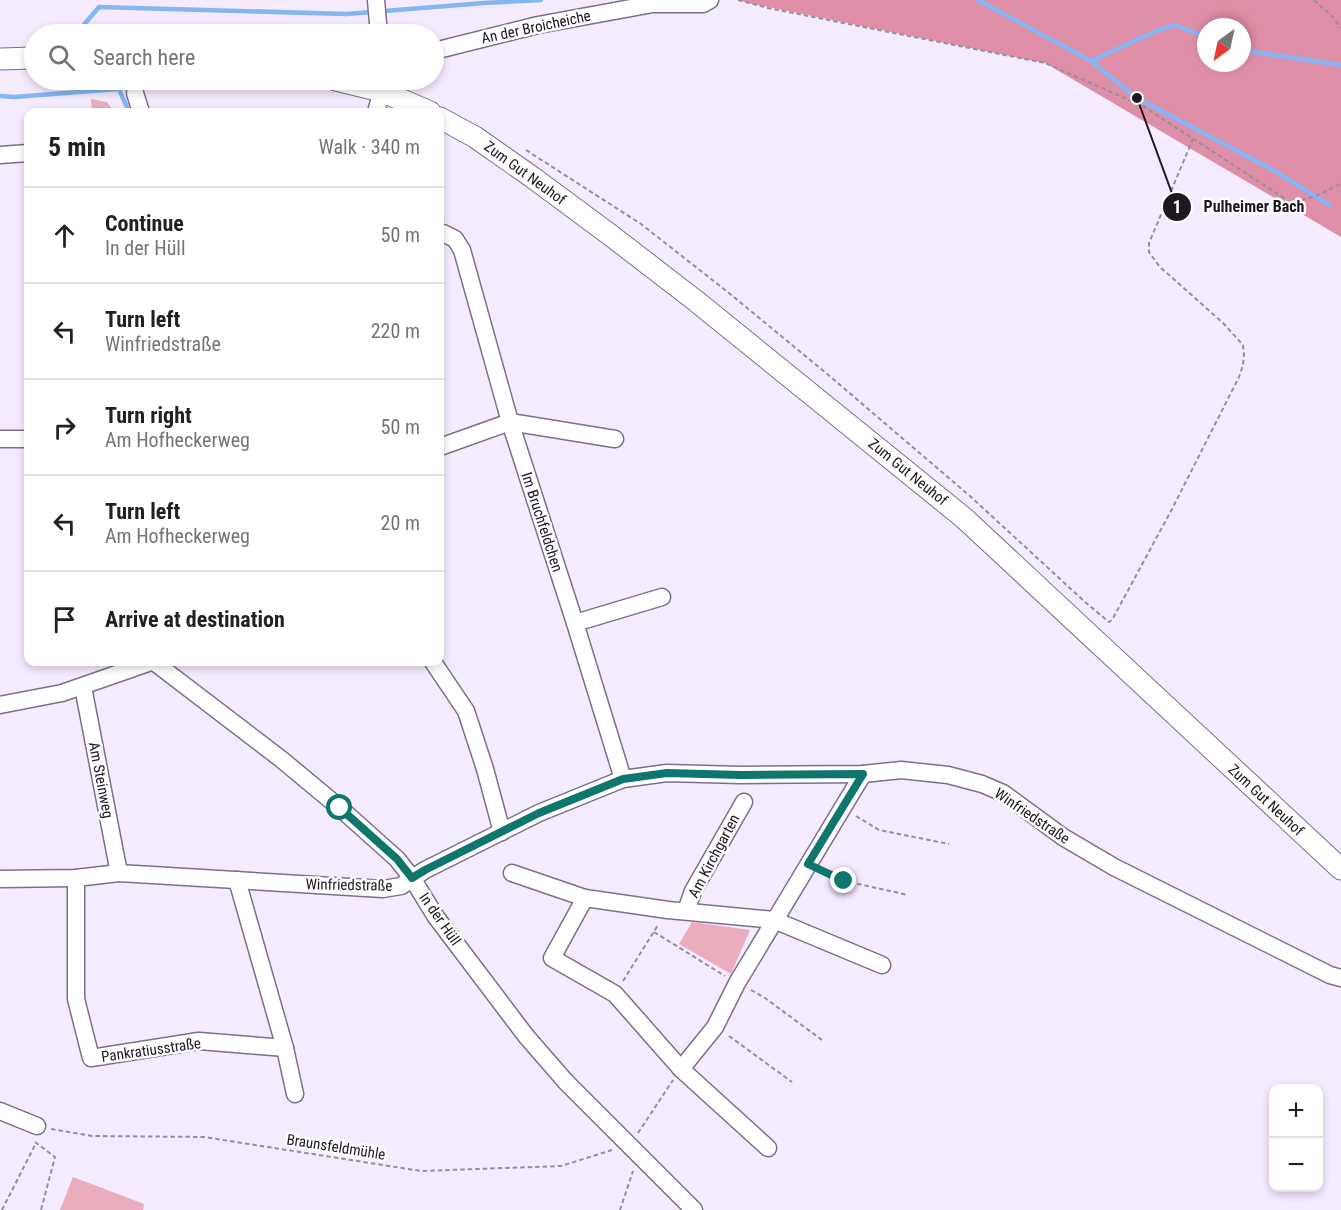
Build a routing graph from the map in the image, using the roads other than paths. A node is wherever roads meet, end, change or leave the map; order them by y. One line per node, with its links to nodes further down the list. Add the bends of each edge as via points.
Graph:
1 (376, 0): 3 (street)
2 (710, 0): 4 (street, An der Broicheiche, via 703,4 653,4 538,25)
3 (378, 24)
4 (444, 48)
5 (24, 58): 6 (main road)
6 (0, 59)
7 (382, 90): 11 (street)
8 (392, 90): 12 (main road)
9 (135, 93): 10 (street)
10 (140, 108)
11 (377, 108)
12 (423, 108)
13 (444, 119): 33 (main road, Zum Gut Neuhof, via 532,177 653,268 964,518)
14 (24, 153): 15 (street)
15 (0, 155)
16 (444, 233): 17 (street, Im Bruchfeldchen, via 455,239 462,250)
17 (510, 422): 20 (street); 21 (street); 23 (street, Im Bruchfeldchen)
18 (0, 439): 19 (street)
19 (24, 439)
20 (615, 439)
21 (444, 446)
22 (662, 597): 23 (street)
23 (575, 623): 30 (street, Im Bruchfeldchen)
24 (150, 666): 27 (street)
25 (164, 666): 37 (street, In der Hüll, via 307,780 397,859)
26 (436, 666): 32 (street, via 466,711)
27 (83, 687): 28 (street); 34 (street, Am Steinweg)
28 (0, 705)
29 (863, 774): 30 (street, Winfriedstraße, via 667,773); 42 (street); 44 (street, Winfriedstraße, via 902,770 948,775 982,784 1003,793 1063,837 1114,867)
30 (623, 779): 32 (street, Winfriedstraße)
31 (744, 802): 41 (street, Am Kirchgarten, via 714,851)
32 (502, 832): 37 (street, Winfriedstraße)
33 (1341, 870)
34 (119, 873): 36 (street, Winfriedstraße); 39 (street, Winfriedstraße)
35 (512, 873): 40 (street, Am Kirchgarten)
36 (76, 878): 38 (street, Winfriedstraße); 45 (street, Pankratiusstraße, via 76,999 91,1058 199,1041)
37 (412, 878): 39 (street, Winfriedstraße, via 400,886 383,889); 51 (street, In der Hüll, via 436,917 526,1036 566,1082)
38 (0, 879)
39 (237, 880): 45 (street)
40 (585, 898): 41 (street, Am Kirchgarten); 46 (street, via 552,958 615,994)
41 (686, 911): 42 (street, Am Kirchgarten)
42 (774, 920): 43 (street, Am Kirchgarten); 46 (street, via 715,1027)
43 (882, 965)
44 (1341, 978)
45 (285, 1048): 47 (street)
46 (681, 1069): 50 (street)
47 (295, 1094)
48 (0, 1110): 49 (street)
49 (36, 1135)
50 (768, 1148)
51 (694, 1210)

